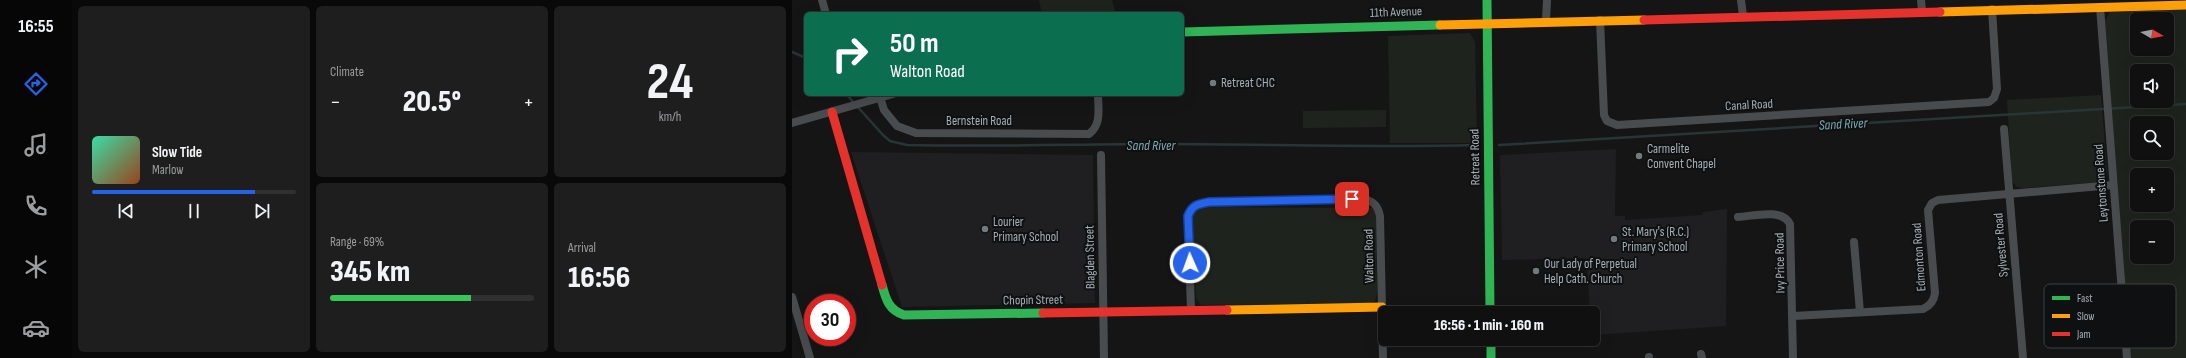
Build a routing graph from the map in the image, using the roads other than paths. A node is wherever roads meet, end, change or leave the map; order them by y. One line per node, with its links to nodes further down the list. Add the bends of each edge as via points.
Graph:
1 (822, 0): 11 (street)
2 (1487, 0): 15 (street, Retreat Road)
3 (1547, 0): 14 (street)
4 (1741, 0): 12 (street)
5 (1921, 0): 10 (street)
6 (2143, 3): 7 (street, 11th Avenue); 8 (street, 11th Avenue)
7 (2186, 4)
8 (2100, 7): 9 (street, 11th Avenue); 23 (street, Leytonstone Road)
9 (1992, 10): 10 (street, 11th Avenue); 13 (street, Canal Road, via 1997,89 1994,98 1985,103 1614,125 1607,121 1604,115)
10 (1922, 11): 12 (street, 11th Avenue)
11 (825, 12)
12 (1743, 16): 13 (street, 11th Avenue)
13 (1600, 20): 14 (street, 11th Avenue)
14 (1546, 21): 15 (street, 11th Avenue)
15 (1487, 22): 16 (street, 11th Avenue); 30 (street, Retreat Road)
16 (1184, 32)
17 (1098, 96): 18 (street, Bernstein Road, via 1098,122 1089,134 916,133 897,126)
18 (877, 97): 19 (street)
19 (832, 112): 20 (street); 33 (street, Chopin Street, via 883,292 887,303 895,312 908,316)
20 (792, 123)
21 (2004, 129): 24 (street, Sylvester Road)
22 (1101, 156): 33 (street, Blagden Street)
23 (2113, 185): 24 (street, Edmonton Road); 27 (street, Leytonstone Road)
24 (2009, 194): 34 (street, Edmonton Road, via 1932,203 1928,214 1935,293 1931,304 1923,309); 44 (street, Sylvester Road)
25 (1738, 217): 35 (street, Ivy Price Road, via 1780,214 1789,220)
26 (1854, 242): 34 (street)
27 (2121, 284)
28 (792, 298): 39 (street)
29 (1382, 306): 32 (street, Walton Road, via 1380,216 1378,207 1372,201 1365,199 1209,202 1196,204 1188,216)
30 (1490, 306)
31 (1378, 307): 32 (street, Chopin Street)
32 (1191, 310): 33 (street, Chopin Street)
33 (1103, 311): 40 (street, Blagden Street)
34 (1860, 312): 35 (street, Edmonton Road)
35 (1793, 316): 43 (street, Ivy Price Road)
36 (1383, 346): 41 (street, Walton Road)
37 (1491, 346): 42 (street)
38 (2126, 348): 45 (street, Leytonstone Road)
39 (810, 358)
40 (1104, 358)
41 (1383, 358)
42 (1491, 358)
43 (1794, 358)
44 (2023, 358)
45 (2127, 358)

